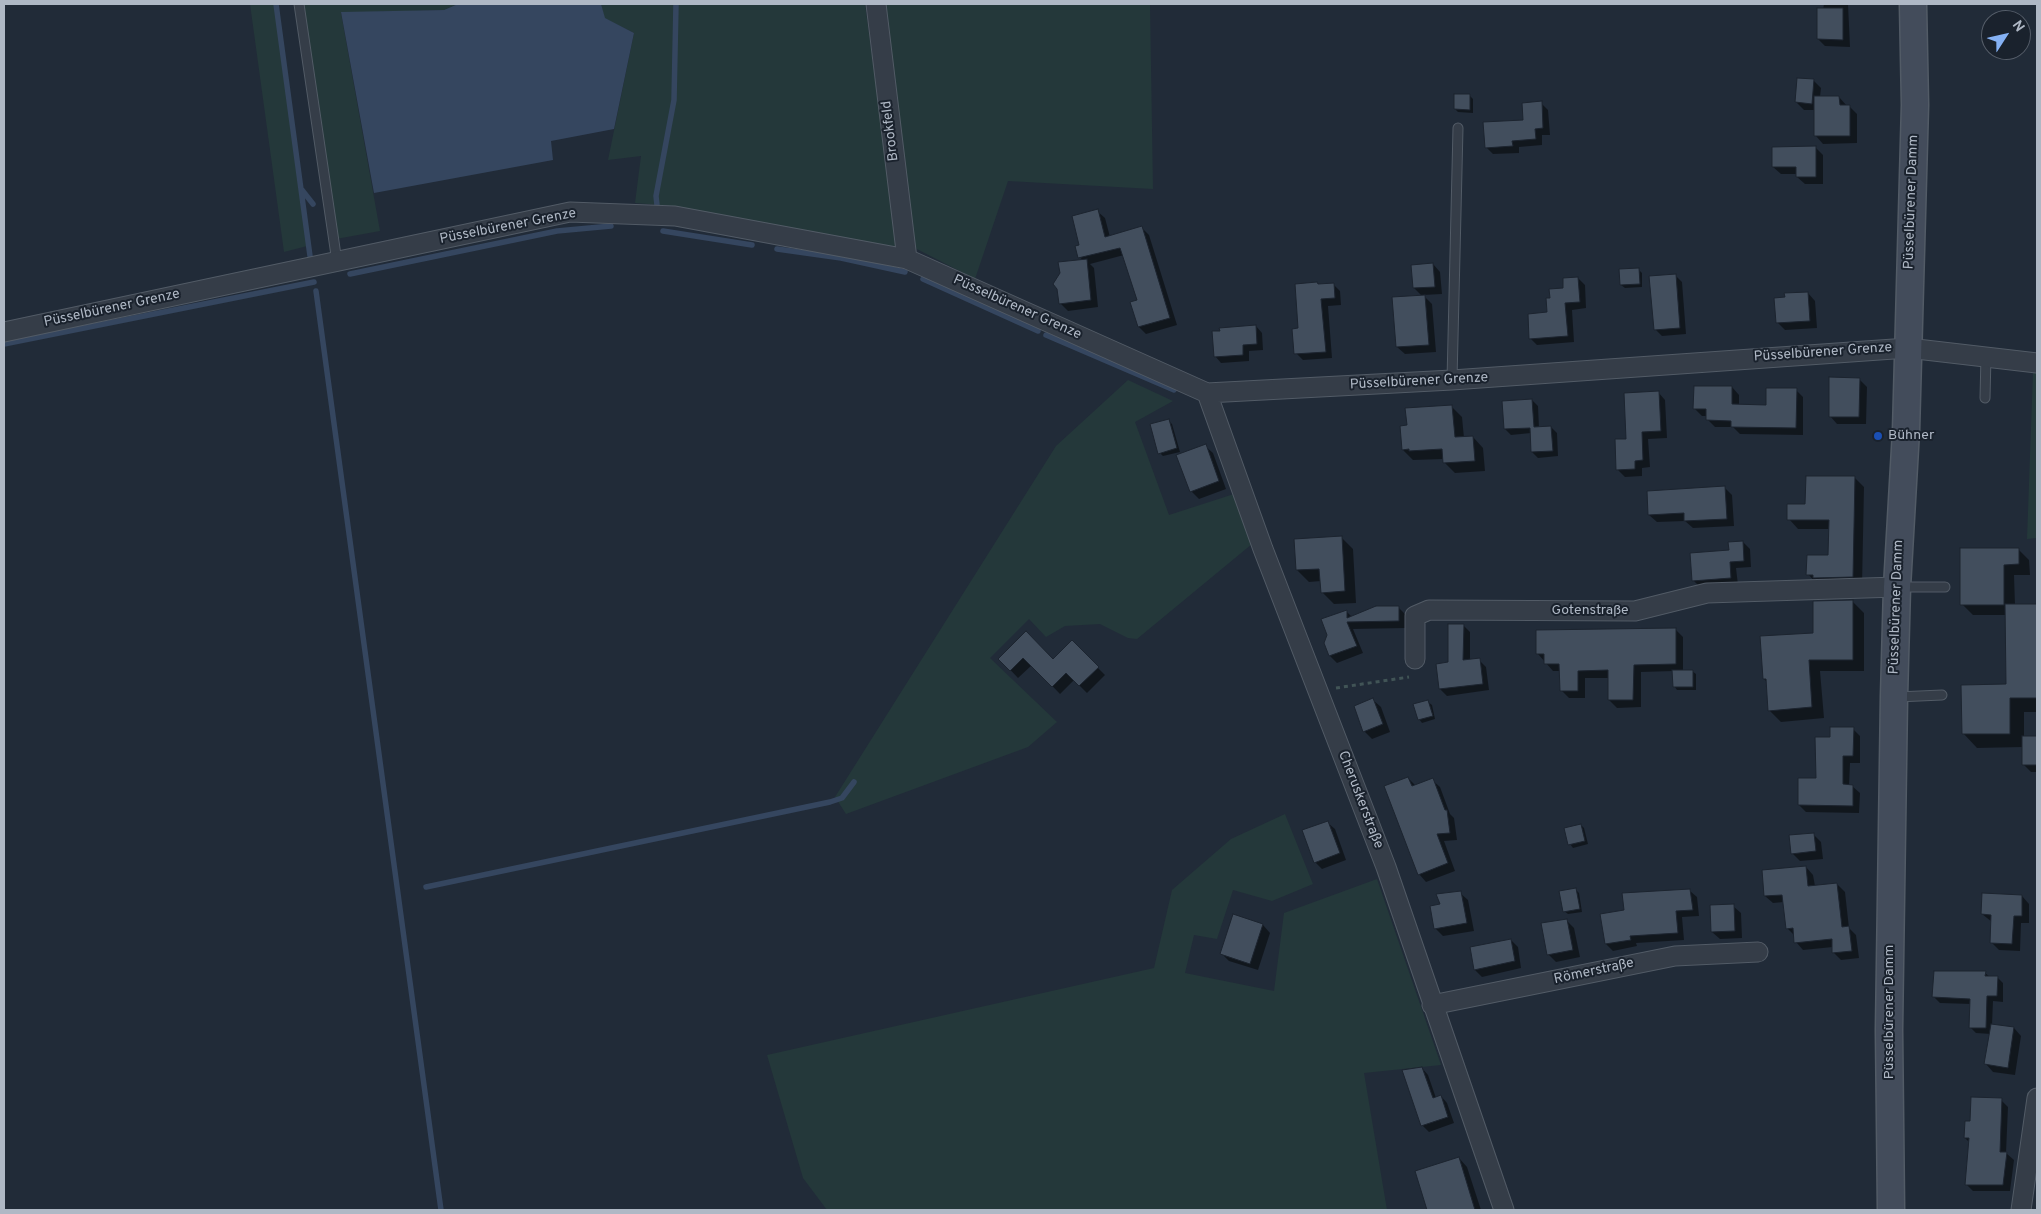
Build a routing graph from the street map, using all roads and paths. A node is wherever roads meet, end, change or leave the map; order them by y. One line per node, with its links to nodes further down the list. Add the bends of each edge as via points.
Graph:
1 (298, 4): 6 (lane)
2 (876, 4): 5 (street, Brookfeld)
3 (1913, 4): 8 (main road, Püsselbürener Damm, via 1915,114)
4 (1458, 128): 11 (lane)
5 (907, 258): 6 (street, Püsselbürener Grenze, via 675,216 570,212); 12 (street, Püsselbürener Grenze)
6 (337, 262): 7 (street, Püsselbürener Grenze)
7 (4, 332)
8 (1908, 348): 9 (street, Püsselbürener Grenze); 11 (street, Püsselbürener Grenze); 14 (main road, Püsselbürener Damm)
9 (1986, 356): 10 (street, Püsselbürener Grenze); 13 (lane)
10 (2037, 363)
11 (1452, 380): 12 (street, Püsselbürener Grenze)
12 (1207, 393): 17 (street, Cheruskerstraße)
13 (1985, 398)
14 (1897, 586): 15 (lane); 16 (street, Gotenstraße, via 1707,594 1635,611 1429,610 1415,616); 19 (main road, Püsselbürener Damm)
15 (1945, 588)
16 (1415, 659): 17 (path, via 1413,676)
17 (1318, 690): 21 (street, Cheruskerstraße, via 1386,867)
18 (1942, 695): 19 (lane)
19 (1894, 697): 24 (main road, Püsselbürener Damm, via 1889,1030)
20 (1758, 952): 21 (street, Römerstraße, via 1676,956)
21 (1432, 1005): 23 (street, Cheruskerstraße)
22 (2037, 1098): 25 (street)
23 (1504, 1210)
24 (1891, 1210)
25 (2021, 1210)

